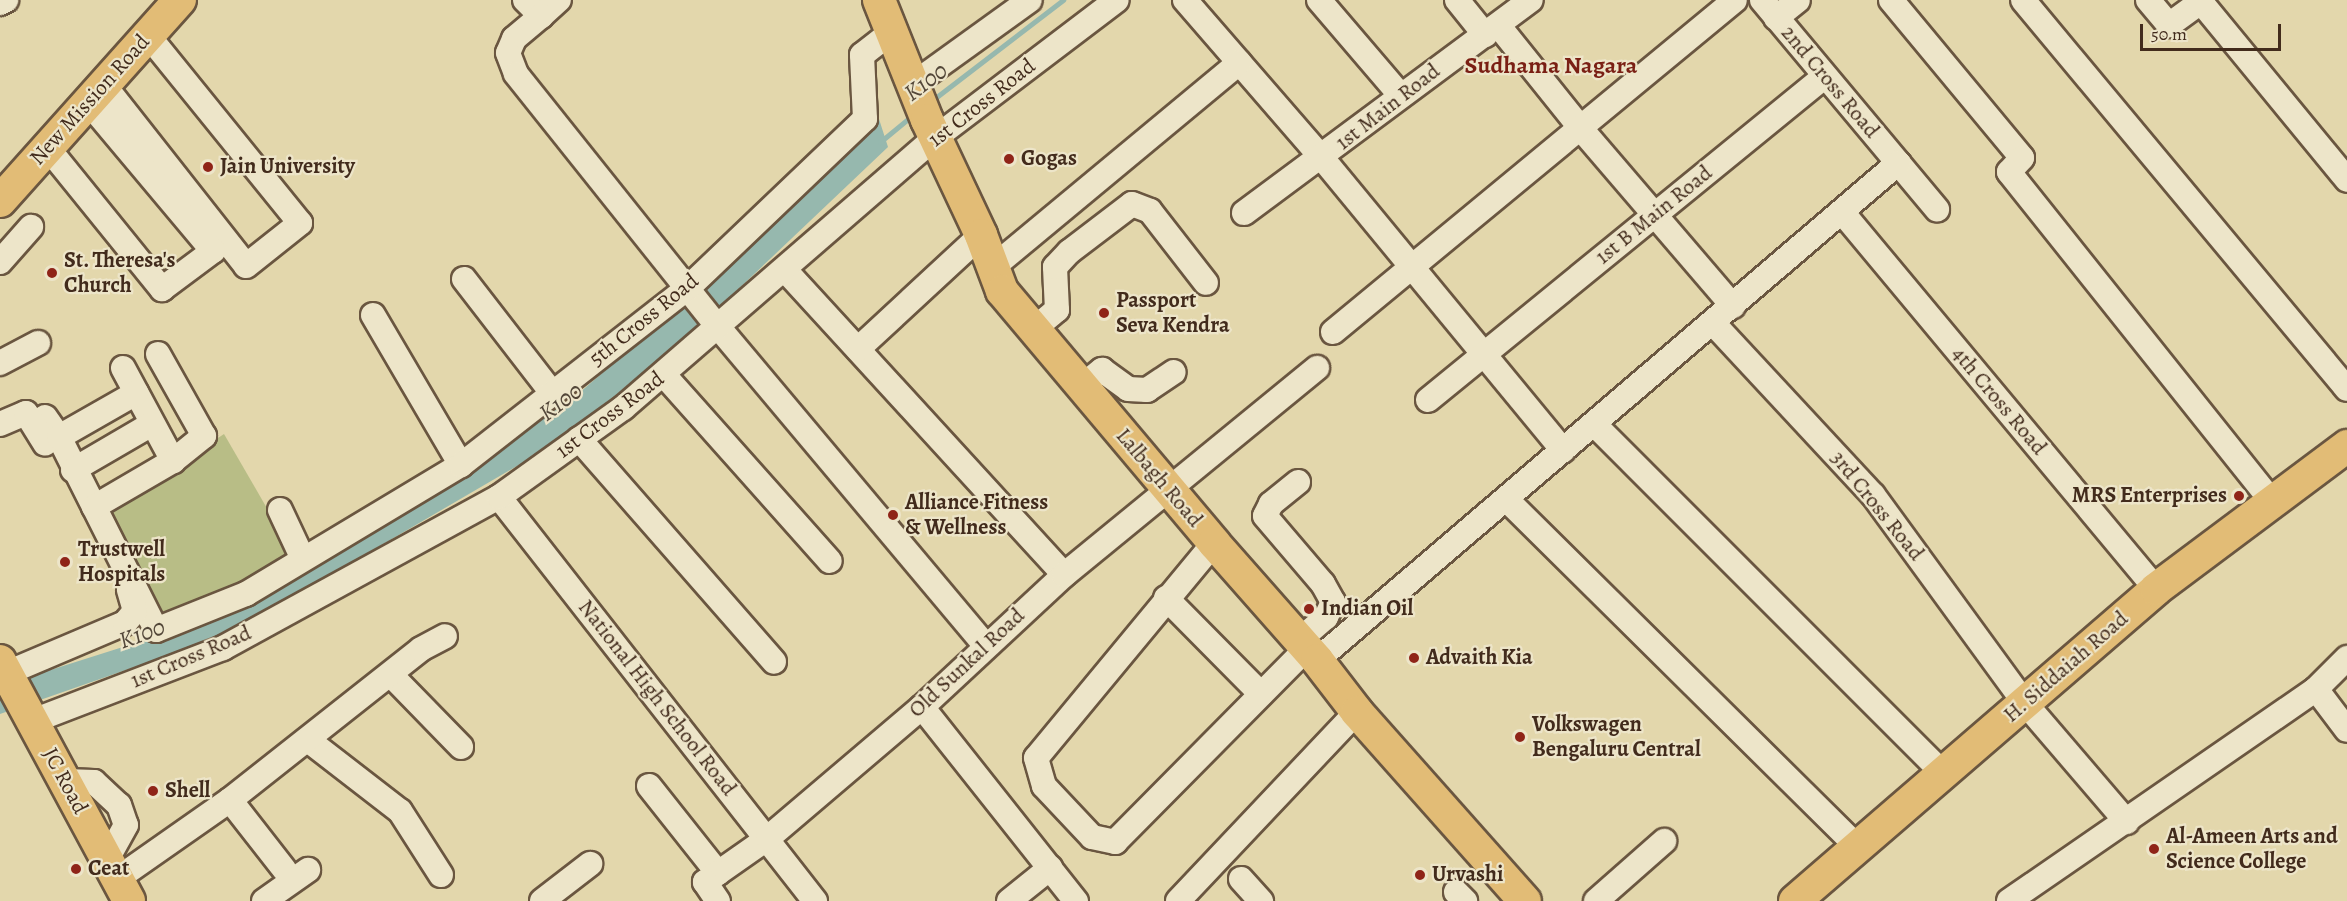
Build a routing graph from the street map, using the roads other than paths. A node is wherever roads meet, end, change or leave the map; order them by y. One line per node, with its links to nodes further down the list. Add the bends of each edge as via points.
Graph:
1 (6, 0): 17 (street)
2 (159, 0): 33 (main road)
3 (180, 0): 22 (main road, New Mission Road)
4 (559, 0): 18 (street)
5 (879, 0): 21 (main road, Lalbagh Road)
6 (1030, 0): 25 (street)
7 (1117, 0): 28 (street, 1st Cross Road)
8 (1185, 0): 23 (street)
9 (1319, 0): 27 (street)
10 (1457, 0): 20 (street)
11 (1531, 0): 20 (street, 1st Main Road)
12 (1735, 0): 29 (street)
13 (1798, 0): 19 (street)
14 (1891, 0): 84 (street, via 2022,158 2009,172)
15 (2023, 0): 65 (street)
16 (2148, 0): 34 (street, via 2169,25 2201,2)
17 (0, 3)
18 (533, 8): 48 (street, via 508,53 516,74)
19 (1769, 9): 24 (street, 2nd Cross Road)
20 (1491, 30): 27 (street, 1st Main Road); 29 (street)
21 (891, 32): 25 (main road, Lalbagh Road); 48 (street, 5th Cross Road, via 862,55 865,119)
22 (148, 35): 26 (main road, New Mission Road); 26 (street, via 300,223 246,266)
23 (1239, 63): 31 (street); 43 (street)
24 (1825, 76): 32 (street, 2nd Cross Road); 39 (street, 1st B Main Road)
25 (912, 85): 28 (main road, Lalbagh Road)
26 (95, 92): 30 (main road, New Mission Road); 30 (street, via 213,251 162,289)
27 (1401, 96): 31 (street, 1st Main Road)
28 (931, 129): 41 (main road, Lalbagh Road); 44 (street, 1st Cross Road)
29 (1582, 130): 39 (street); 45 (street)
30 (47, 147): 35 (main road, New Mission Road)
31 (1322, 158): 38 (street, 1st Main Road); 45 (street)
32 (1898, 164): 36 (street, 2nd Cross Road); 37 (street)
33 (0, 180)
34 (2347, 180)
35 (0, 201)
36 (1937, 208)
37 (1842, 212): 49 (street); 91 (street, 4th Cross Road)
38 (1244, 213)
39 (1654, 215): 49 (street); 58 (street, 1st B Main Road)
40 (31, 227): 42 (street)
41 (981, 235): 43 (main road, Lalbagh Road); 56 (street)
42 (0, 262)
43 (993, 267): 53 (main road, Lalbagh Road, via 1002,291)
44 (785, 270): 51 (street, 1st Cross Road); 56 (street)
45 (1412, 270): 54 (street); 58 (street)
46 (464, 279): 67 (street)
47 (1206, 283): 53 (street, via 1150,211 1132,204 1055,267 1057,310)
48 (692, 289): 51 (street); 67 (street, 5th Cross Road)
49 (1733, 306): 52 (street)
50 (373, 315): 78 (street)
51 (714, 320): 63 (street, 1st Cross Road); 94 (street)
52 (1713, 323): 72 (street); 102 (street, 3rd Cross Road, via 1873,495)
53 (1034, 329): 64 (main road, Lalbagh Road)
54 (1333, 332)
55 (38, 343): 59 (street)
56 (858, 349): 90 (street)
57 (158, 354): 77 (street, via 204,436)
58 (1484, 355): 68 (street, 1st B Main Road); 76 (street)
59 (0, 363)
60 (123, 368): 66 (street)
61 (1317, 368): 81 (street, Old Sunkal Road)
62 (1174, 372): 64 (street, via 1147,390 1128,389 1102,370)
63 (664, 375): 74 (street, 1st Cross Road); 89 (street)
64 (1082, 386): 81 (main road, Lalbagh Road)
65 (2347, 389)
66 (136, 393): 71 (street); 73 (street)
67 (552, 393): 78 (street, 5th Cross Road)
68 (1428, 400)
69 (45, 417): 73 (street)
70 (0, 424): 98 (street, via 21,413 31,418 136,603 132,618 124,623)
71 (152, 424): 77 (street); 79 (street)
72 (1594, 424): 76 (street); 109 (street)
73 (59, 437): 79 (street)
74 (579, 440): 82 (street, 1st Cross Road); 97 (street)
75 (2347, 446): 84 (main road, H. Siddaiah Road)
76 (1563, 450): 83 (street)
77 (172, 461): 85 (street)
78 (461, 465): 88 (street, 5th Cross Road)
79 (73, 470): 85 (street)
80 (1298, 482): 95 (street, via 1271,504 1265,516 1323,584 1333,602)
81 (1168, 489): 87 (main road, Lalbagh Road); 90 (street, Old Sunkal Road)
82 (499, 497): 105 (street, 1st Cross Road, via 223,648); 113 (street, National High School Road)
83 (1506, 499): 95 (street); 115 (street)
84 (2272, 501): 91 (main road, H. Siddaiah Road)
85 (94, 507): 88 (street, 5th Cross Road, via 156,630 246,594)
86 (280, 510): 88 (street)
87 (1214, 543): 92 (street); 95 (main road, Lalbagh Road)
88 (303, 559)
89 (830, 561)
90 (1064, 575): 94 (street, Old Sunkal Road)
91 (2156, 589): 102 (main road, H. Siddaiah Road)
92 (1166, 598): 101 (street); 101 (street, via 1036,758 1044,786 1092,837 1114,842)
93 (445, 636): 99 (street, via 421,650)
94 (985, 645): 103 (street, Old Sunkal Road)
95 (1308, 649): 101 (street); 104 (main road, Lalbagh Road)
96 (2347, 658): 100 (street)
97 (774, 662)
98 (5, 670): 105 (main road, JC Road)
99 (392, 676): 107 (street); 108 (street)
100 (2316, 689): 106 (street); 112 (street)
101 (1261, 694)
102 (2024, 702): 109 (main road, H. Siddaiah Road); 112 (street, 3rd Cross Road)
103 (922, 706): 113 (street, Old Sunkal Road); 117 (street)
104 (1357, 712): 122 (main road, Lalbagh Road); 129 (street)
105 (30, 716): 121 (main road, JC Road)
106 (2347, 730)
107 (308, 740): 111 (street); 119 (street, via 400,811)
108 (461, 747)
109 (1942, 772): 115 (main road, H. Siddaiah Road)
110 (650, 786): 118 (street)
111 (230, 800): 121 (street); 123 (street, via 296,870)
112 (2127, 822): 133 (street)
113 (768, 838): 118 (street, Old Sunkal Road); 126 (street, National High School Road)
114 (1664, 841): 131 (street)
115 (1857, 846): 132 (main road, H. Siddaiah Road)
116 (590, 864): 124 (street)
117 (1050, 868): 127 (street); 128 (street)
118 (718, 873): 125 (street, via 705,882)
119 (441, 875)
120 (1241, 879): 130 (street)
121 (118, 880)
122 (1522, 900)
123 (264, 901)
124 (542, 901)
125 (718, 901)
126 (815, 901)
127 (1008, 901)
128 (1076, 901)
129 (1178, 901)
130 (1261, 901)
131 (1596, 901)
132 (1795, 901)
133 (2009, 901)

